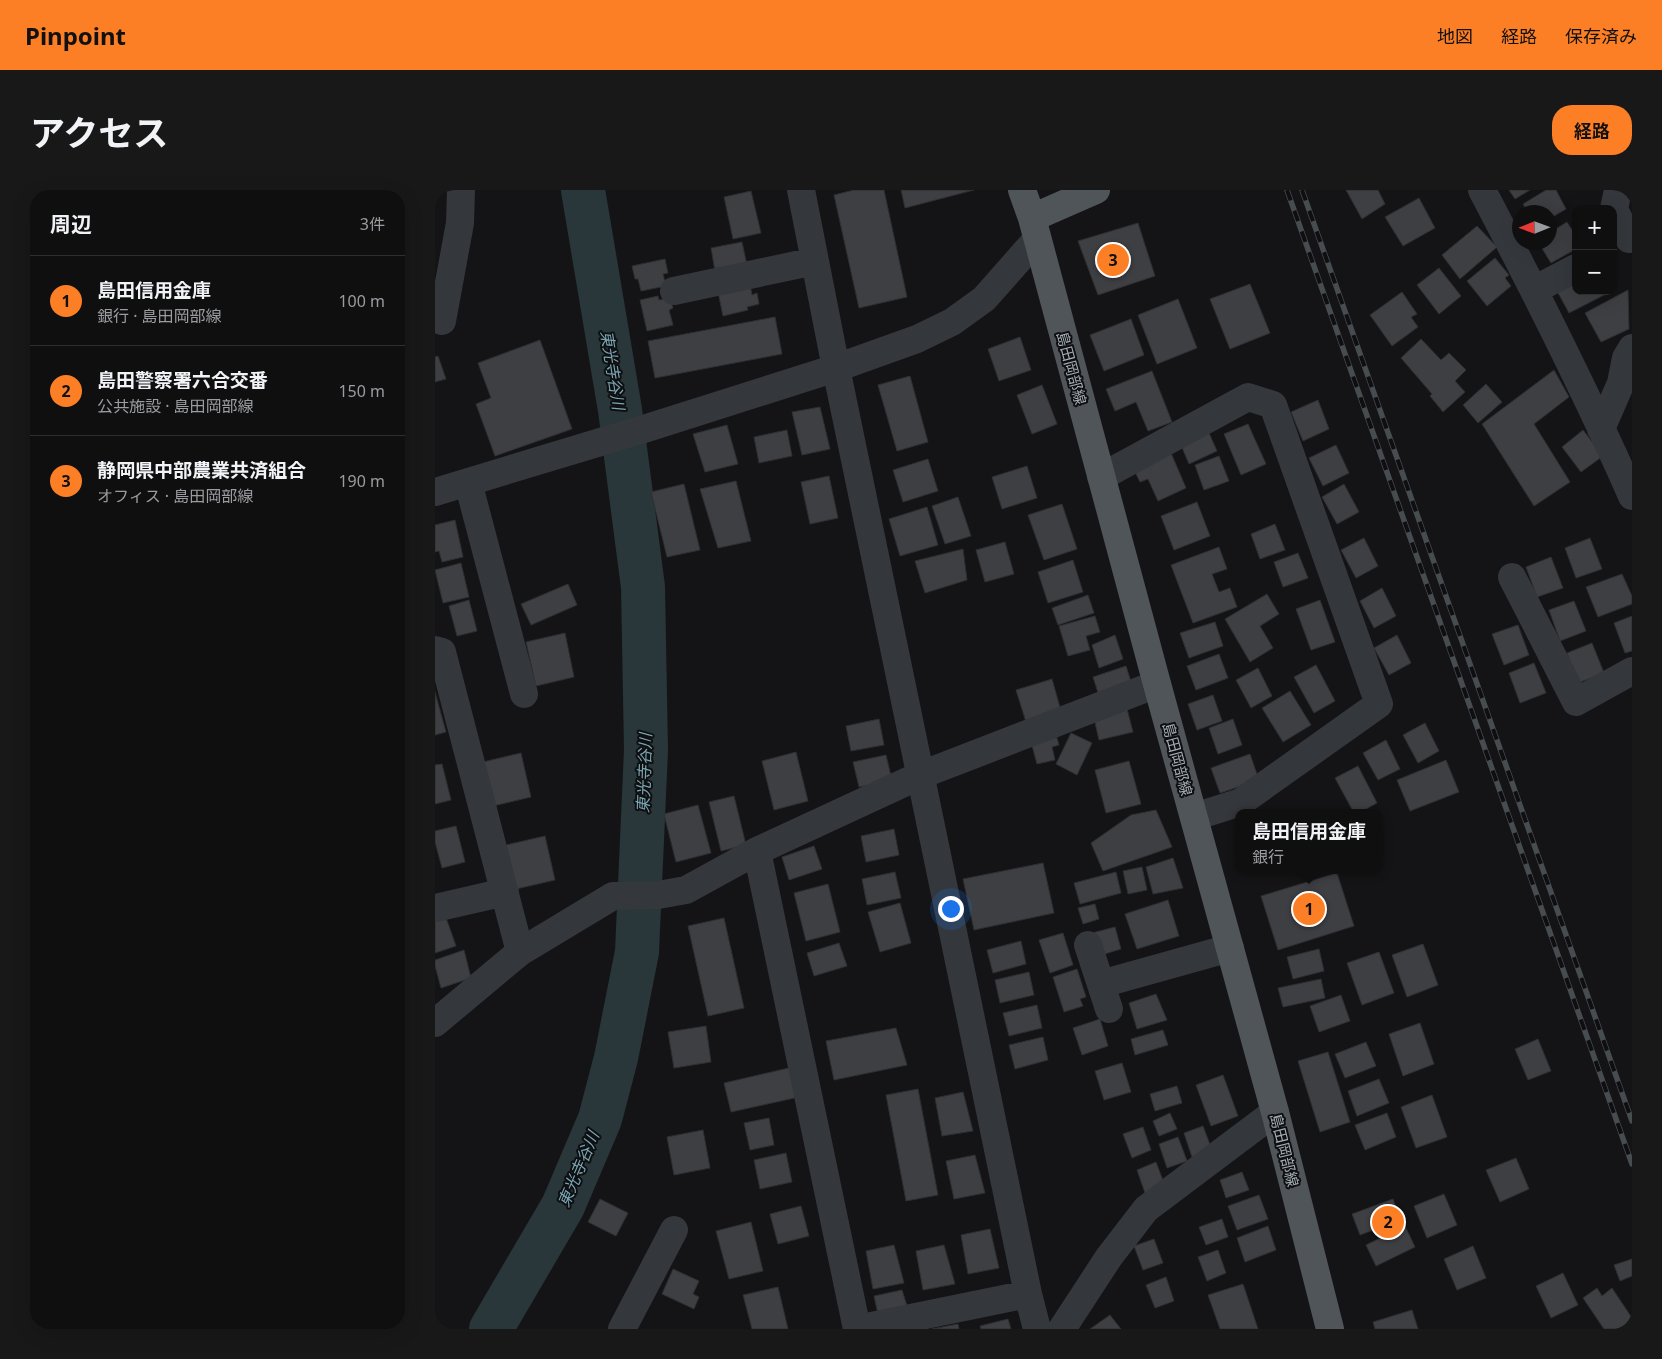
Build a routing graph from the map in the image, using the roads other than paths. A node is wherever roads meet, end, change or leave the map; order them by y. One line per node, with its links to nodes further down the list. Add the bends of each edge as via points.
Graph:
1 (461, 190): 13 (street, via 460,223)
2 (801, 190): 9 (street)
3 (1022, 190): 7 (main road, 島田岡部線)
4 (1096, 190): 7 (main road)
5 (1483, 190): 11 (street)
6 (1618, 190): 8 (street, via 1614,209)
7 (1034, 228): 15 (street, via 984,299 952,322); 17 (main road, 島田岡部線)
8 (1625, 241)
9 (815, 261): 12 (street); 15 (street)
10 (1572, 270): 11 (street)
11 (1534, 290): 16 (street)
12 (673, 291)
13 (442, 321)
14 (1632, 348): 16 (street)
15 (836, 368): 18 (street); 26 (street)
16 (1601, 429): 20 (street)
17 (1101, 477): 24 (main road, 島田岡部線); 27 (street, via 1248,397 1273,405 1379,704 1241,802)
18 (468, 482): 19 (street); 25 (street)
19 (435, 492)
20 (1632, 496)
21 (1512, 577): 23 (street, via 1576,702)
22 (435, 650): 29 (street, via 442,652)
23 (1632, 670)
24 (1157, 684): 26 (street); 27 (main road, 島田岡部線)
25 (524, 694)
26 (921, 775): 28 (street); 37 (street)
27 (1194, 817): 32 (main road, 島田岡部線)
28 (757, 851): 33 (street, via 686,890 658,895 613,896); 39 (street)
29 (505, 892): 30 (street); 33 (street)
30 (435, 908)
31 (1088, 945): 32 (street, via 1105,997)
32 (1230, 948): 35 (main road, 島田岡部線)
33 (520, 952): 34 (street)
34 (435, 1023)
35 (1275, 1112): 41 (street, via 1147,1209 1109,1257); 42 (main road, 島田岡部線)
36 (673, 1230): 38 (street)
37 (1028, 1294): 39 (street); 40 (street)
38 (622, 1329)
39 (857, 1329)
40 (1037, 1329)
41 (1062, 1329)
42 (1330, 1329)

